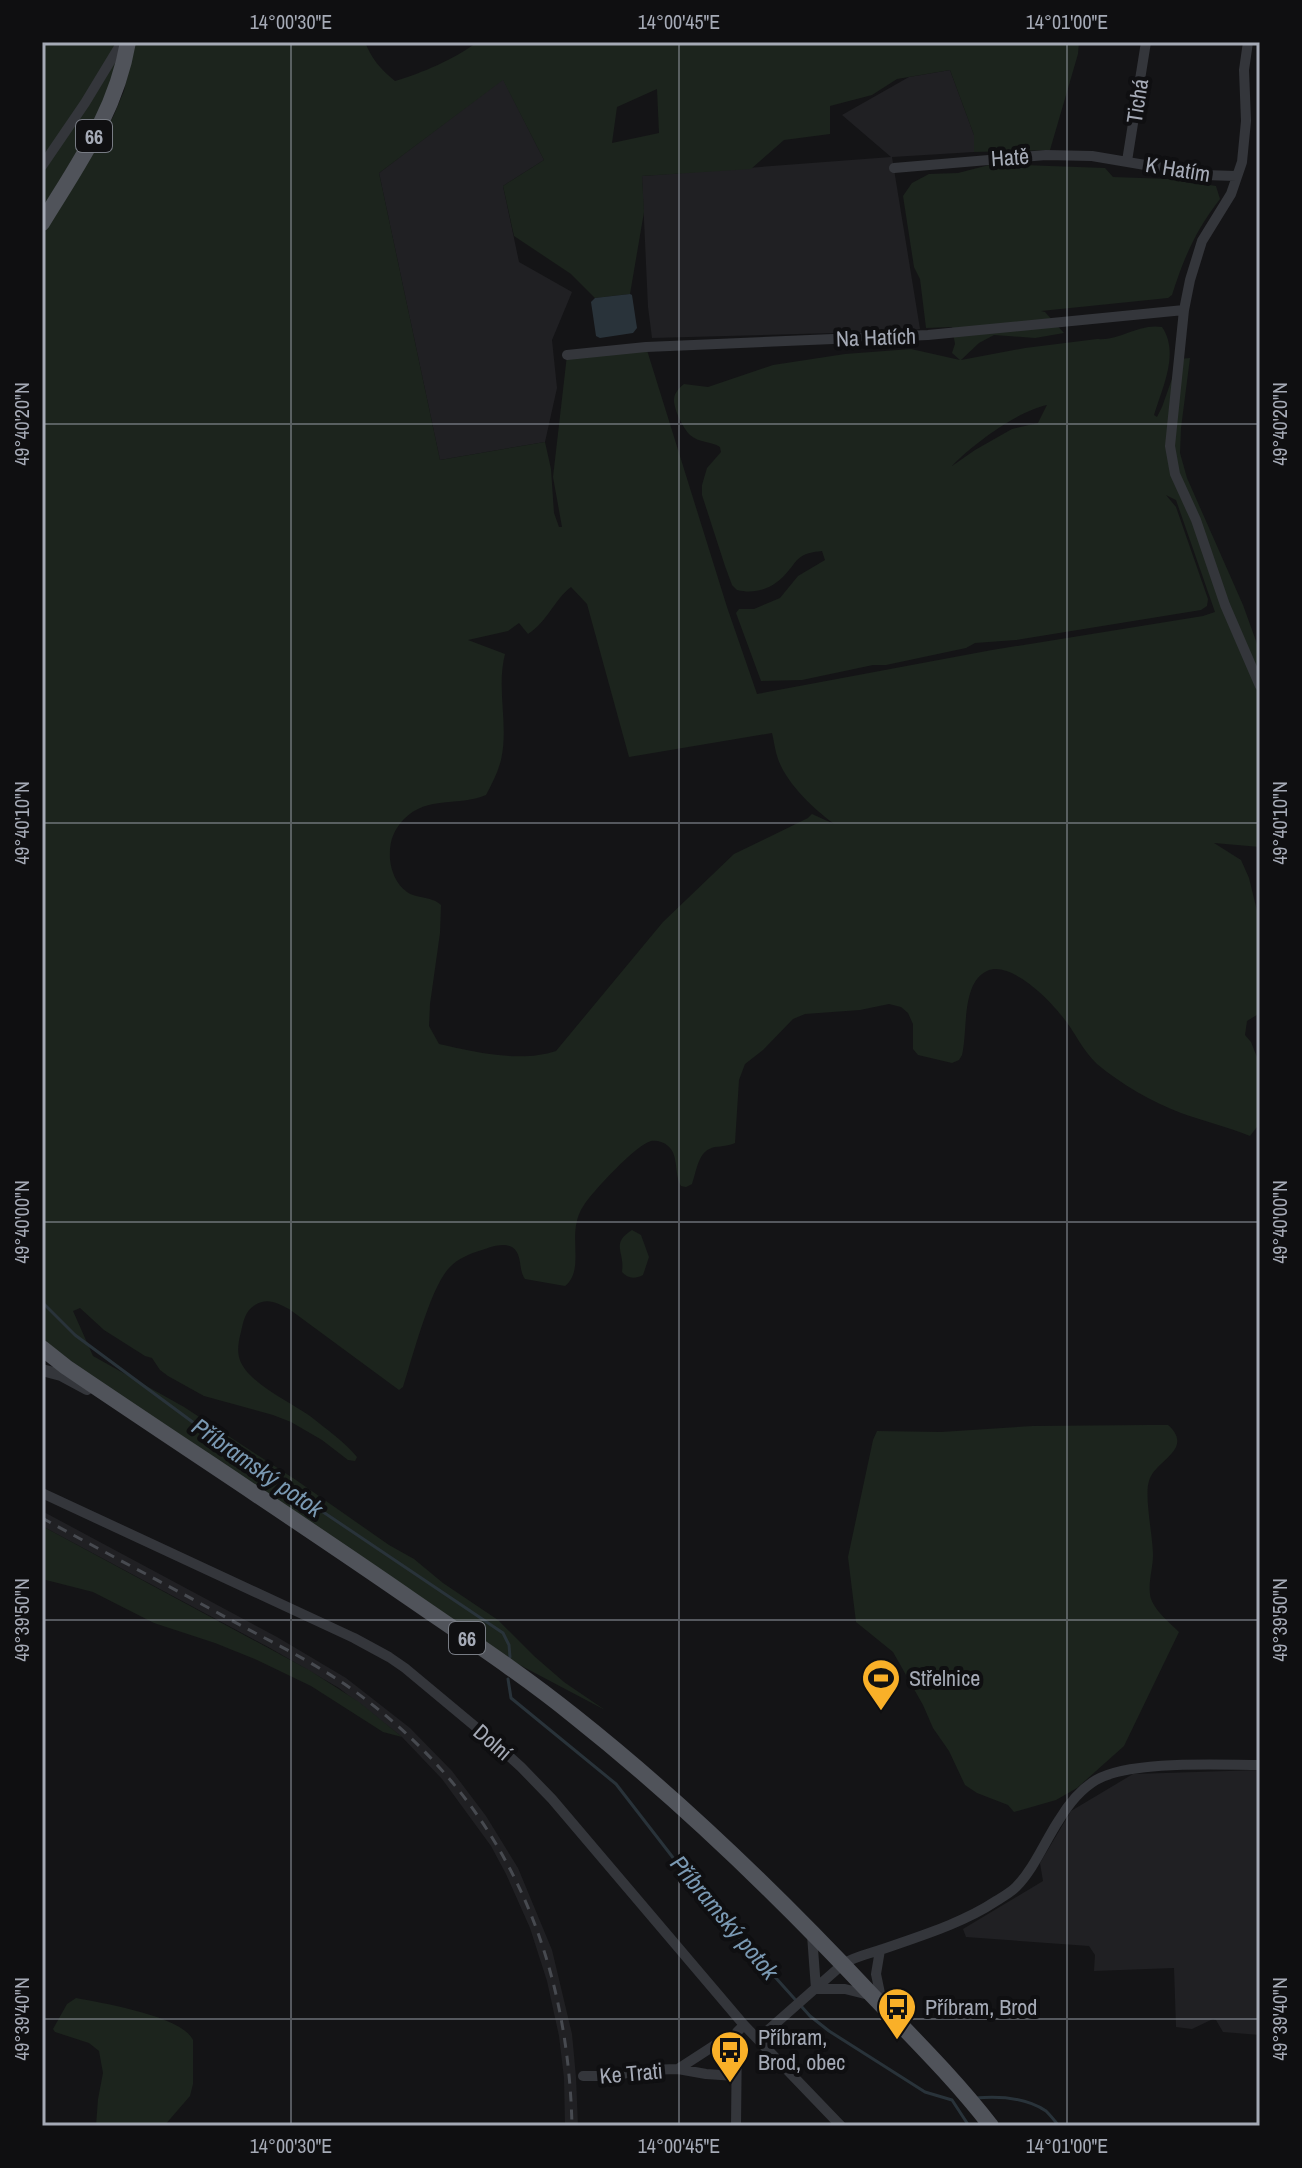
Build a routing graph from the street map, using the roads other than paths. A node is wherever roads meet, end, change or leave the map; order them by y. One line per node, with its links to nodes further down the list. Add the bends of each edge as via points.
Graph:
1 (125, 42): 5 (street); 8 (main road, 66, via 117,89 106,114)
2 (1146, 42): 4 (street, Tichá)
3 (1248, 42): 7 (street, K Hatím, via 1244,145)
4 (1127, 161): 6 (street, Hatě, via 1046,155); 7 (street, K Hatím)
5 (42, 166)
6 (894, 168)
7 (1236, 176): 9 (street, via 1202,241)
8 (42, 223)
9 (1184, 310): 10 (street, Na Hatích, via 928,335); 11 (street, via 1172,461)
10 (567, 355)
11 (1260, 686)
12 (42, 1348): 14 (main road, 66)
13 (42, 1370): 14 (street)
14 (117, 1402): 17 (main road, 66, via 375,1574 573,1715 692,1816)
15 (42, 1493): 22 (street, Dolní, via 354,1638 405,1668 552,1799)
16 (1260, 1765): 18 (street, via 1139,1767 1097,1780 1063,1813 1014,1889 967,1916)
17 (812, 1934): 19 (main road, 66); 20 (street)
18 (880, 1950): 19 (street); 21 (street)
19 (843, 1964): 20 (street); 21 (main road, 66)
20 (816, 1989): 21 (street, via 845,1989); 23 (street)
21 (878, 2001): 30 (main road, 66)
22 (744, 2025): 23 (street, Dolní); 24 (street)
23 (758, 2039): 29 (street, Dolní)
24 (737, 2040): 25 (street, Ke Trati, via 715,2045); 27 (street)
25 (678, 2069): 26 (street, Ke Trati); 27 (street, Ke Trati)
26 (583, 2076)
27 (736, 2076): 28 (street)
28 (736, 2126)
29 (841, 2126)
30 (991, 2126)

